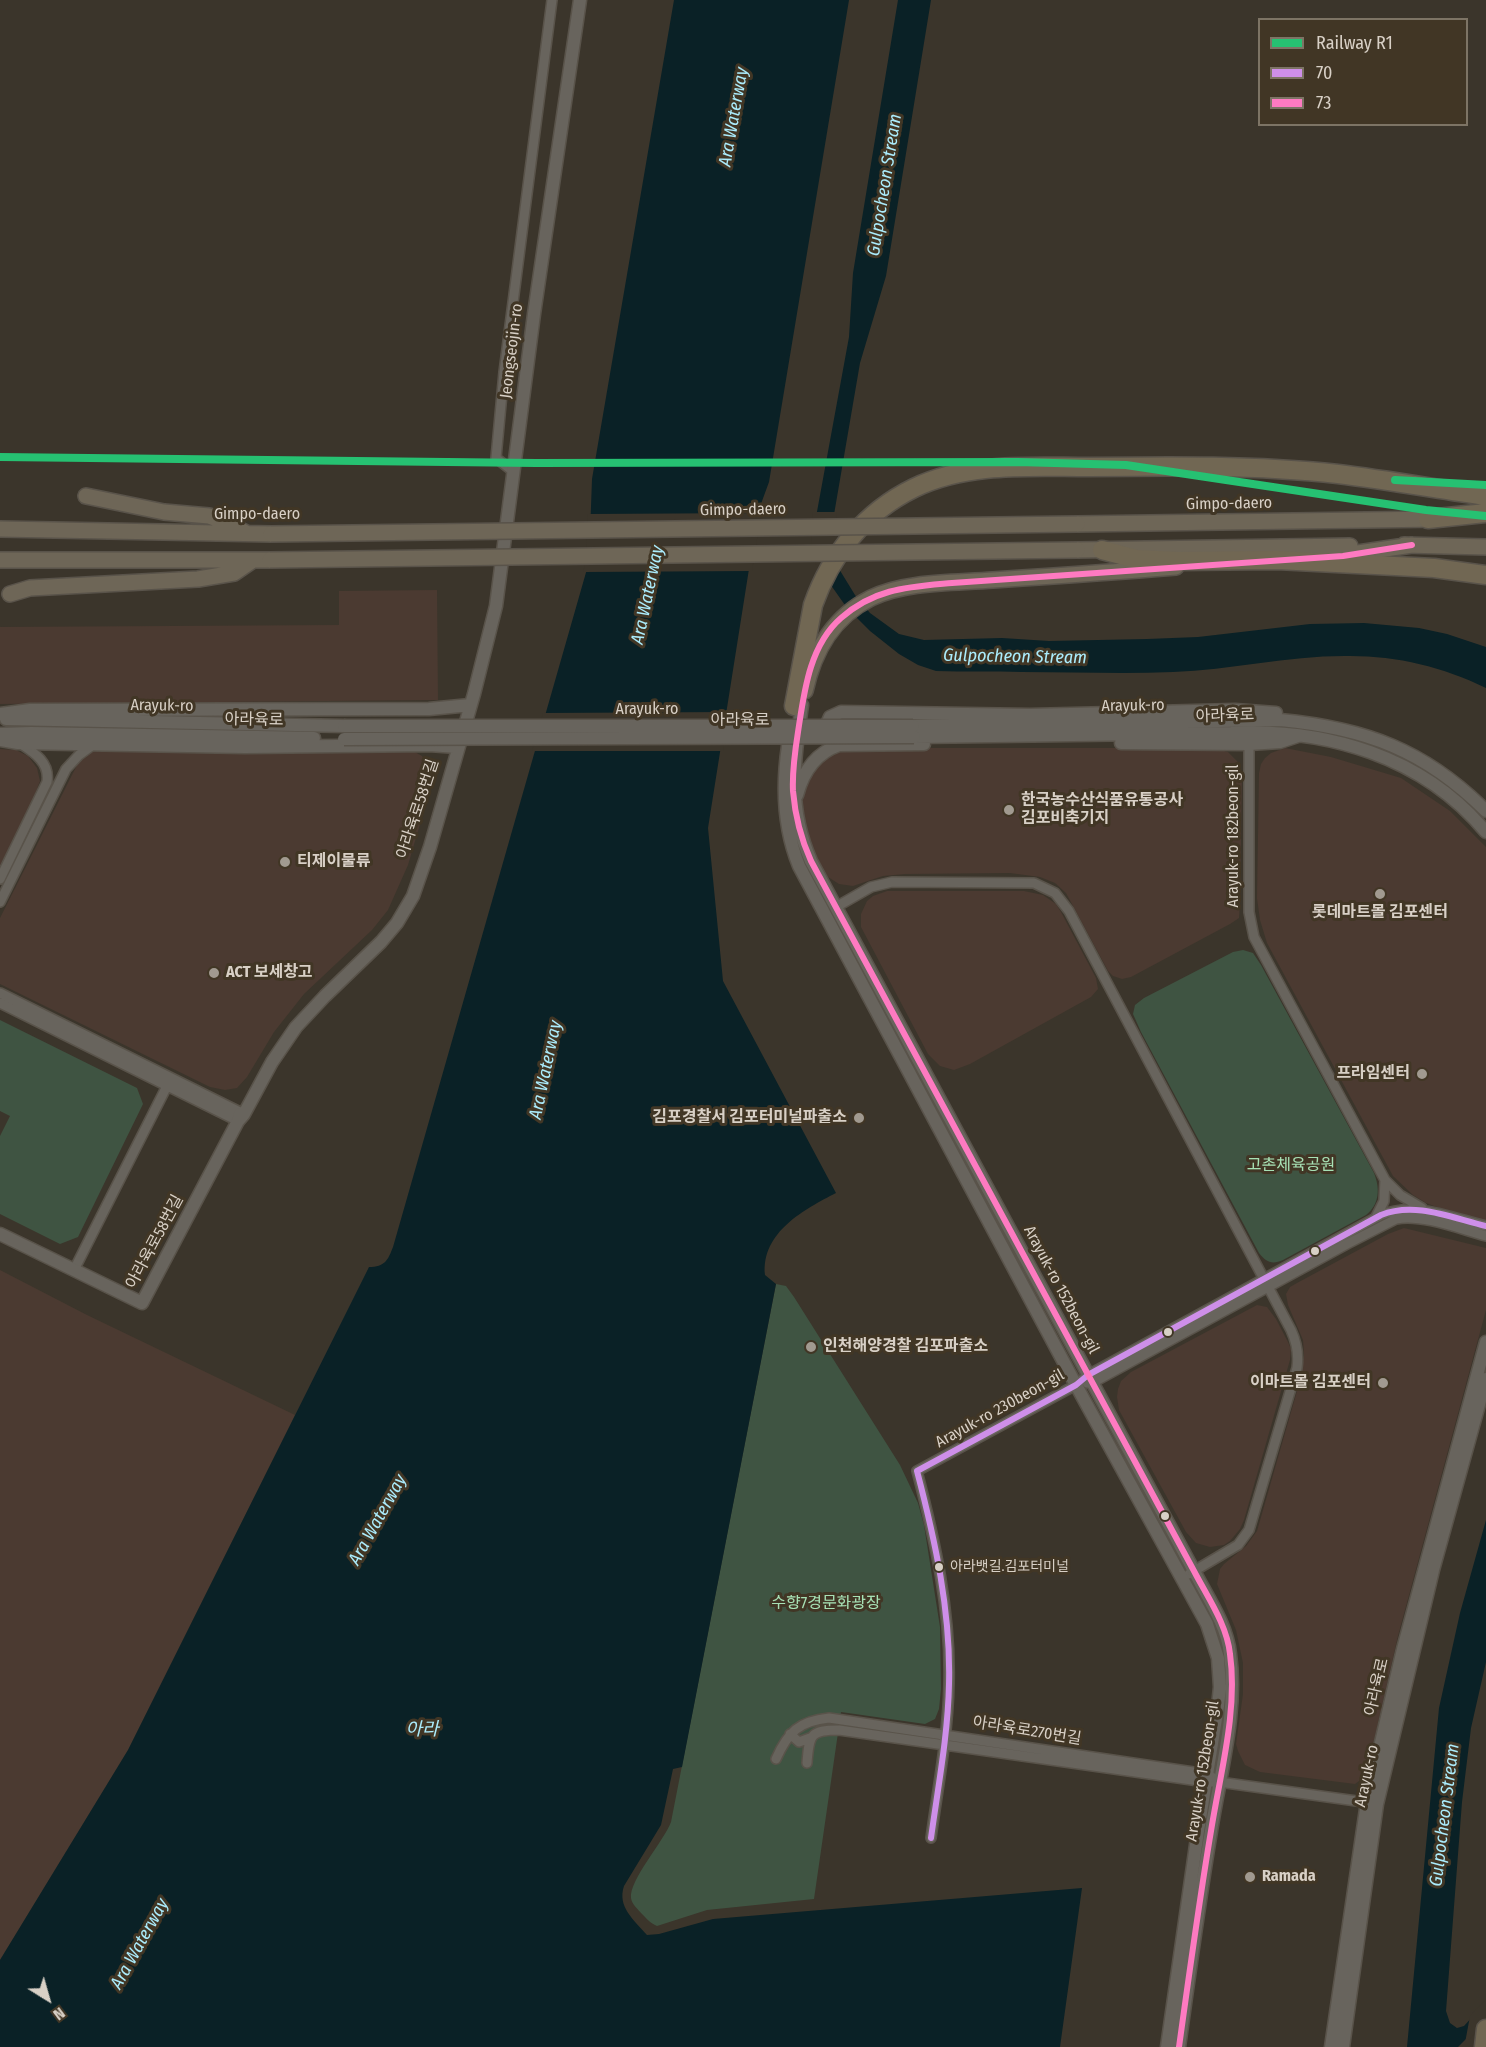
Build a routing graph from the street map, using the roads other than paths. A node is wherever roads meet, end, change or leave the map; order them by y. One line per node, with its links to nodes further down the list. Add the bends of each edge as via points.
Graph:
1 (552, 0): 3 (street, via 496,458)
2 (580, 0): 3 (street, Jeongseojin-ro)
3 (514, 472): 19 (street, Jeongseojin-ro, via 496,606)
4 (86, 496): 10 (main road, via 164,513 209,516)
5 (1486, 496): 20 (highway, via 1337,474 1207,466 984,469 930,481 898,497 863,523 836,555 818,591 808,629)
6 (1486, 513): 7 (highway)
7 (1428, 519): 8 (main road, Gimpo-daero); 10 (main road, Gimpo-daero, bridge)
8 (1486, 521)
9 (0, 529): 10 (main road, Gimpo-daero)
10 (249, 534)
11 (1412, 545): 12 (main road); 13 (main road); 15 (main road, via 1343,556)
12 (1486, 547)
13 (1102, 550): 14 (main road, bridge); 15 (highway, via 1136,559)
14 (253, 560): 16 (main road); 18 (main road, via 234,573 205,578 30,588)
15 (1277, 560): 17 (highway, via 1434,567); 20 (main road, via 952,583 885,592 860,604 826,636)
16 (3, 561)
17 (1486, 575)
18 (10, 594)
19 (470, 705): 21 (street); 33 (street, 아라육로58번길)
20 (798, 706): 34 (street, Arayuk-ro 152beon-gil); 55 (street, Arayuk-ro 152beon-gil, via 785,764 784,795 795,856)
21 (429, 709): 22 (street, via 61,709); 31 (street, via 434,721)
22 (0, 714)
23 (0, 719): 25 (street, Arayuk-ro)
24 (1302, 729): 25 (street, Arayuk-ro, bridge, via 1280,720 914,732); 30 (street, via 1280,742); 32 (street, via 1284,714 1235,710 832,714 827,724 829,736 838,744); 35 (street, Arayuk-ro, via 1365,735 1399,748 1446,776); 36 (street, via 1375,753 1406,768 1439,788)
25 (344, 732): 26 (street, 아라육로)
26 (0, 734)
27 (0, 740): 28 (street)
28 (18, 743): 29 (street); 37 (street, via 41,760 47,769 47,782)
29 (96, 743): 31 (street); 38 (street, via 66,770)
30 (1249, 744): 32 (street); 44 (street, Arayuk-ro 182beon-gil, via 1251,929)
31 (429, 746): 33 (street)
32 (849, 746): 34 (street, via 831,748 815,761 803,776)
33 (457, 747): 43 (street, 아라육로58번길, via 430,847 406,909 389,934 296,1027)
34 (795, 805): 39 (street, Arayuk-ro 152beon-gil, via 807,852)
35 (1486, 811)
36 (1486, 832)
37 (0, 879)
38 (0, 902)
39 (836, 907): 51 (street, via 871,887 892,882 1034,883 1055,893 1069,911); 53 (street, Arayuk-ro 152beon-gil)
40 (0, 993): 43 (street)
41 (0, 1003): 42 (street)
42 (167, 1086): 43 (street); 50 (street)
43 (241, 1116): 50 (street, 아라육로58번길, via 142,1303)
44 (1385, 1180): 45 (street, via 1400,1195); 46 (street, via 1384,1201)
45 (1426, 1210): 46 (street, via 1400,1209); 47 (street)
46 (1376, 1218): 51 (street)
47 (1486, 1226)
48 (0, 1234): 50 (street, 아라육로58번길)
49 (1486, 1236): 51 (street, via 1421,1219 1396,1219)
50 (74, 1270)
51 (1266, 1283): 53 (street); 56 (street, via 1297,1345 1297,1368 1249,1530 1238,1545)
52 (1486, 1342): 67 (street, 아라육로, via 1403,1649)
53 (1090, 1379): 55 (street); 56 (street, Arayuk-ro 152beon-gil)
54 (1486, 1379): 67 (street, Arayuk-ro)
55 (1076, 1385): 57 (street, Arayuk-ro 152beon-gil); 62 (street, Arayuk-ro 230beon-gil, via 917,1472 947,1631)
56 (1194, 1571): 57 (street); 66 (street, Arayuk-ro 152beon-gil, via 1223,1626 1230,1653 1232,1703)
57 (1182, 1578): 65 (street, Arayuk-ro 152beon-gil, via 1207,1624 1218,1658 1220,1687)
58 (829, 1718): 59 (street); 60 (street, 아라육로270번길, via 811,1721); 62 (street, 아라육로270번길)
59 (829, 1730): 61 (street, 아라육로270번길, via 816,1732); 62 (street, 아라육로270번길)
60 (790, 1734): 61 (street, via 799,1742); 63 (street)
61 (810, 1738): 64 (street)
62 (945, 1739): 65 (street, 아라육로270번길); 68 (street)
63 (776, 1759)
64 (807, 1763)
65 (1206, 1778): 66 (street, 아라육로270번길); 70 (street, Arayuk-ro 152beon-gil)
66 (1219, 1782): 67 (street, 아라육로270번길); 71 (street, Arayuk-ro 152beon-gil)
67 (1372, 1803): 72 (street, 아라육로); 73 (street, Arayuk-ro)
68 (931, 1838)
69 (1486, 2029): 74 (highway)
70 (1167, 2047)
71 (1179, 2047)
72 (1331, 2047)
73 (1343, 2047)
74 (1484, 2047)

